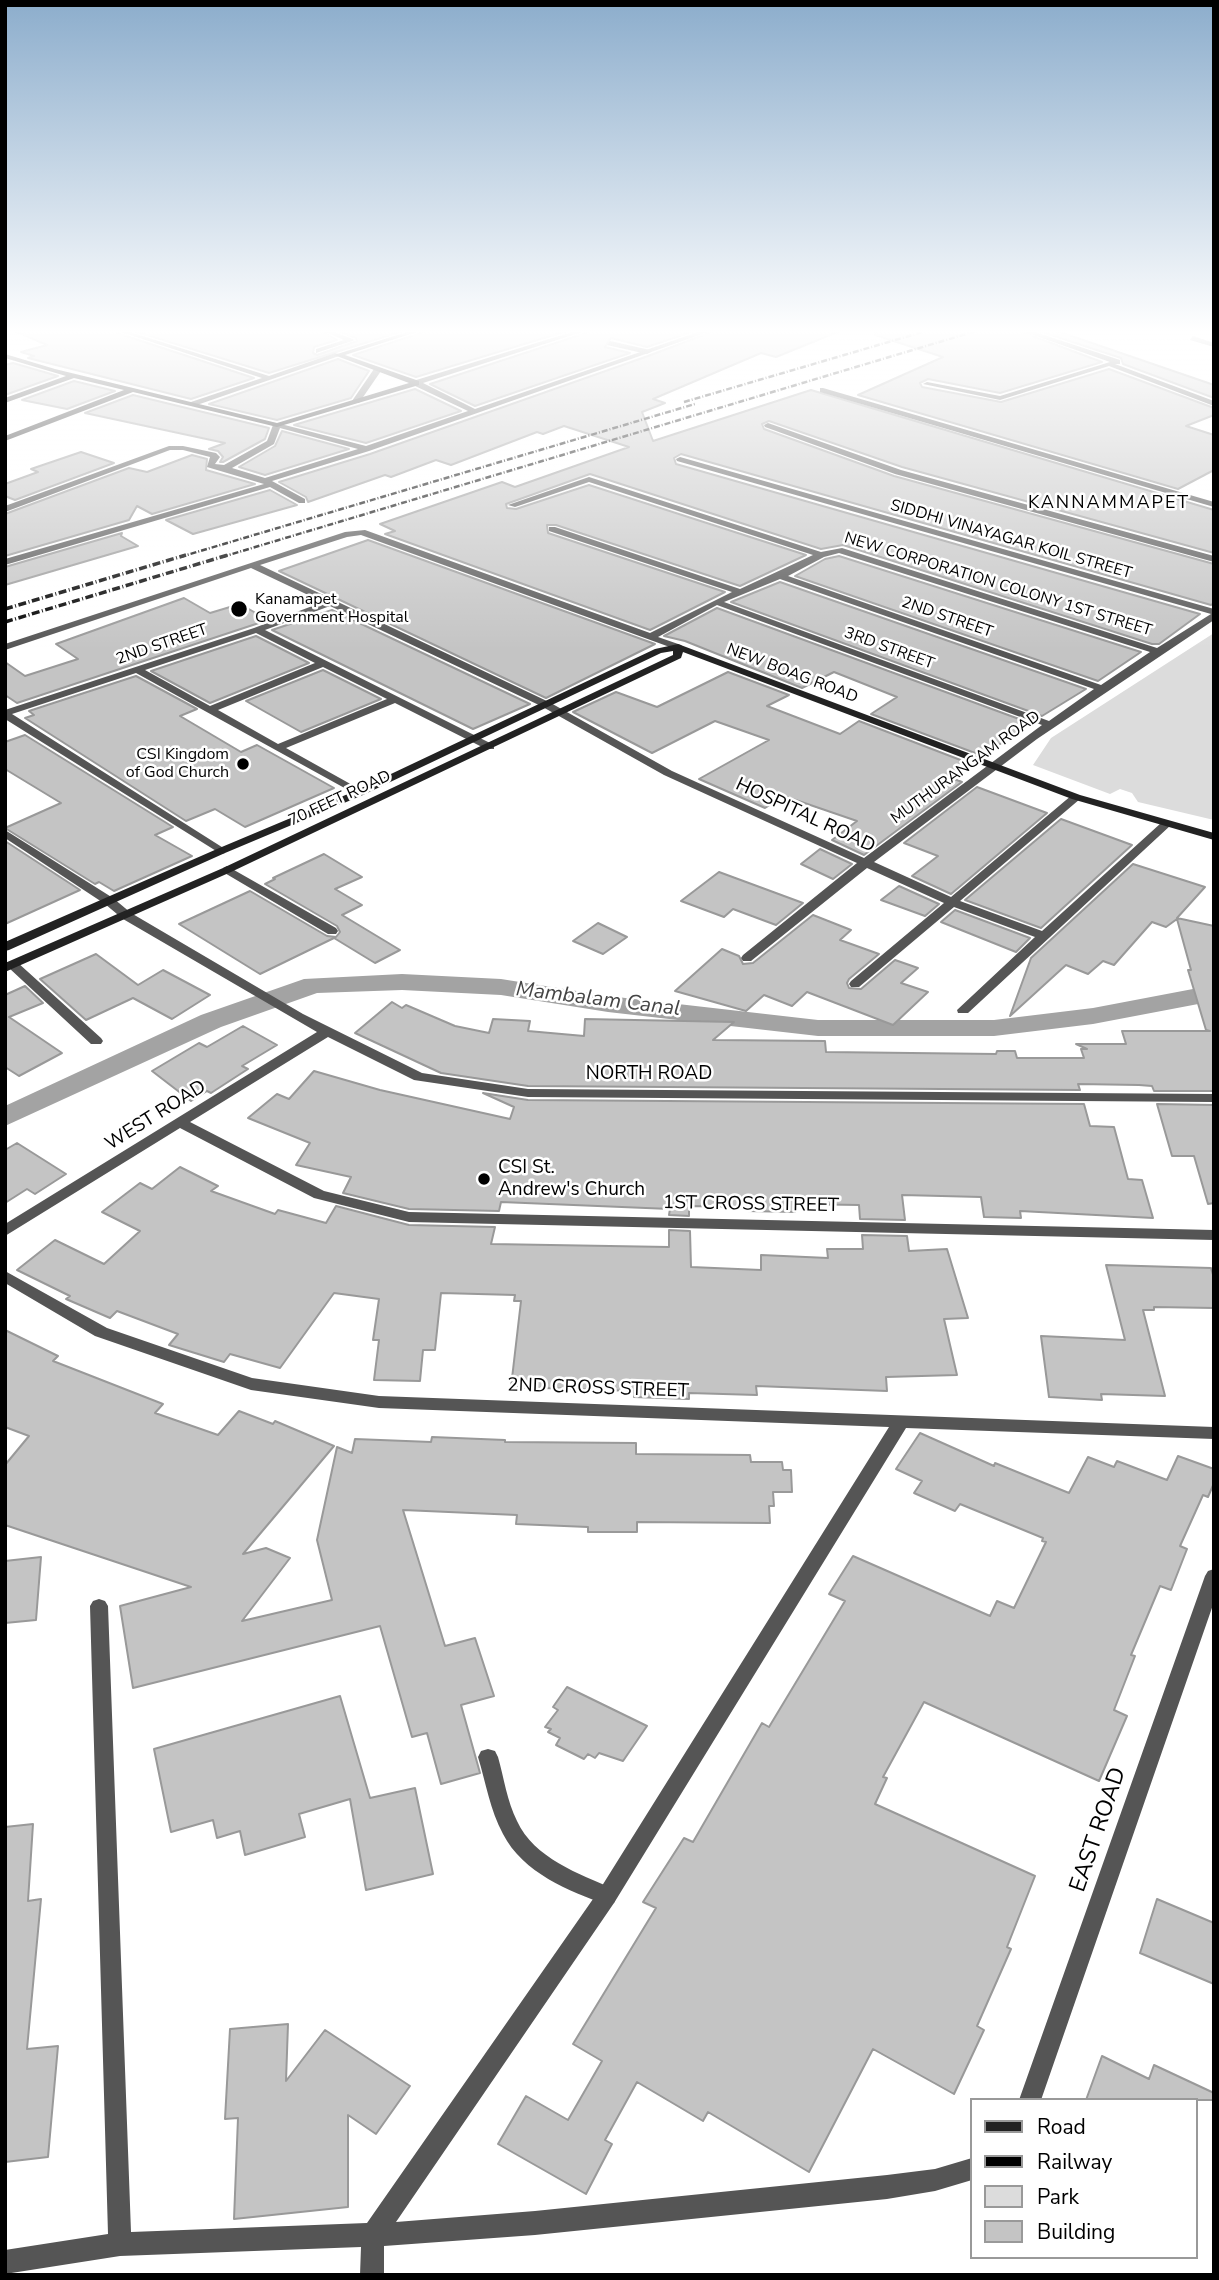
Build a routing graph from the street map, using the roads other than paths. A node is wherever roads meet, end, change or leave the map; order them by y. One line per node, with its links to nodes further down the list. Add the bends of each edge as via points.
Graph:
1 (272, 437): 8 (street)
2 (322, 437): 6 (street)
3 (399, 437): 6 (street)
4 (802, 437): 16 (street, via 898,472)
5 (984, 437): 12 (street)
6 (366, 449): 9 (street)
7 (680, 459): 23 (street, SIDDHI VINAYAGAR KOIL STREET)
8 (225, 468): 9 (street); 13 (street, via 210,465 215,456 169,448)
9 (268, 482): 10 (street); 17 (street)
10 (302, 501)
11 (512, 505): 15 (street, NEW CORPORATION COLONY 1ST STREET, via 589,479)
12 (1214, 505)
13 (5, 509)
14 (552, 529): 20 (street)
15 (821, 555): 19 (street); 28 (street, NEW CORPORATION COLONY 1ST STREET, via 839,550)
16 (1214, 558)
17 (5, 562)
18 (252, 565): 22 (street); 25 (street, NEW BOAG ROAD, via 362,532); 26 (street)
19 (780, 576): 20 (street); 31 (street, 2ND STREET)
20 (741, 592): 21 (street)
21 (716, 602): 25 (street); 37 (street, 3RD STREET)
22 (328, 603): 24 (street, 2ND STREET); 33 (street)
23 (1214, 614): 28 (street, MUTHURANGAM ROAD)
24 (257, 630): 29 (street); 30 (street, 2ND STREET)
25 (652, 636): 27 (street, NEW BOAG ROAD)
26 (5, 647)
27 (678, 647): 33 (main road, via 658,651); 35 (main road, 70 FEET ROAD, via 678,656); 41 (main road, NEW BOAG ROAD)
28 (1156, 651): 31 (street, MUTHURANGAM ROAD)
29 (321, 664): 32 (street); 34 (street)
30 (138, 670): 34 (street); 36 (street, 2ND STREET)
31 (1104, 689): 37 (street, MUTHURANGAM ROAD)
32 (397, 699): 38 (street); 39 (street)
33 (545, 704): 35 (street, HOSPITAL ROAD); 38 (main road)
34 (209, 710): 39 (street)
35 (559, 713): 40 (main road, 70 FEET ROAD); 48 (street, HOSPITAL ROAD, via 668,773)
36 (5, 714): 47 (street)
37 (1051, 725): 41 (street, MUTHURANGAM ROAD)
38 (473, 738): 40 (street); 42 (main road)
39 (279, 747): 42 (street)
40 (490, 747): 49 (main road, 70 FEET ROAD)
41 (993, 766): 43 (main road, NEW BOAG ROAD); 48 (street, MUTHURANGAM ROAD)
42 (359, 793): 47 (main road)
43 (1076, 797): 44 (main road, NEW BOAG ROAD); 51 (street)
44 (1165, 825): 46 (main road, NEW BOAG ROAD); 54 (street)
45 (5, 833): 50 (street, NORTH ROAD)
46 (1214, 837)
47 (222, 851): 50 (main road)
48 (864, 862): 51 (street, HOSPITAL ROAD); 56 (street, MUTHURANGAM ROAD)
49 (227, 870): 52 (main road, 70 FEET ROAD); 53 (street)
50 (109, 901): 52 (street, NORTH ROAD); 55 (main road)
51 (952, 902): 54 (street, HOSPITAL ROAD); 58 (street)
52 (127, 916): 57 (main road, 70 FEET ROAD); 60 (street, NORTH ROAD)
53 (332, 930)
54 (1044, 936): 59 (street)
55 (5, 947)
56 (747, 958)
57 (9, 967): 61 (street)
58 (855, 984)
59 (963, 1010)
60 (326, 1032): 62 (street, NORTH ROAD, via 419,1077 528,1093); 63 (street, WEST ROAD)
61 (96, 1041)
62 (1214, 1098)
63 (181, 1123): 64 (street, WEST ROAD); 65 (street, 1ST CROSS STREET, via 319,1195 408,1217)
64 (5, 1231)
65 (1214, 1235)
66 (5, 1276): 67 (street, 2ND CROSS STREET, via 101,1332 251,1384 379,1402)
67 (901, 1422): 68 (street, 2ND CROSS STREET); 72 (street)
68 (1214, 1433)
69 (1214, 1576): 73 (street, EAST ROAD)
70 (99, 1606): 76 (street)
71 (488, 1758): 72 (street, via 511,1830 557,1874)
72 (607, 1896): 75 (street)
73 (1031, 2098)
74 (970, 2170): 75 (street, via 887,2187 535,2224)
75 (373, 2235): 76 (street); 78 (street)
76 (120, 2244): 77 (street)
77 (5, 2262)
78 (372, 2275)

